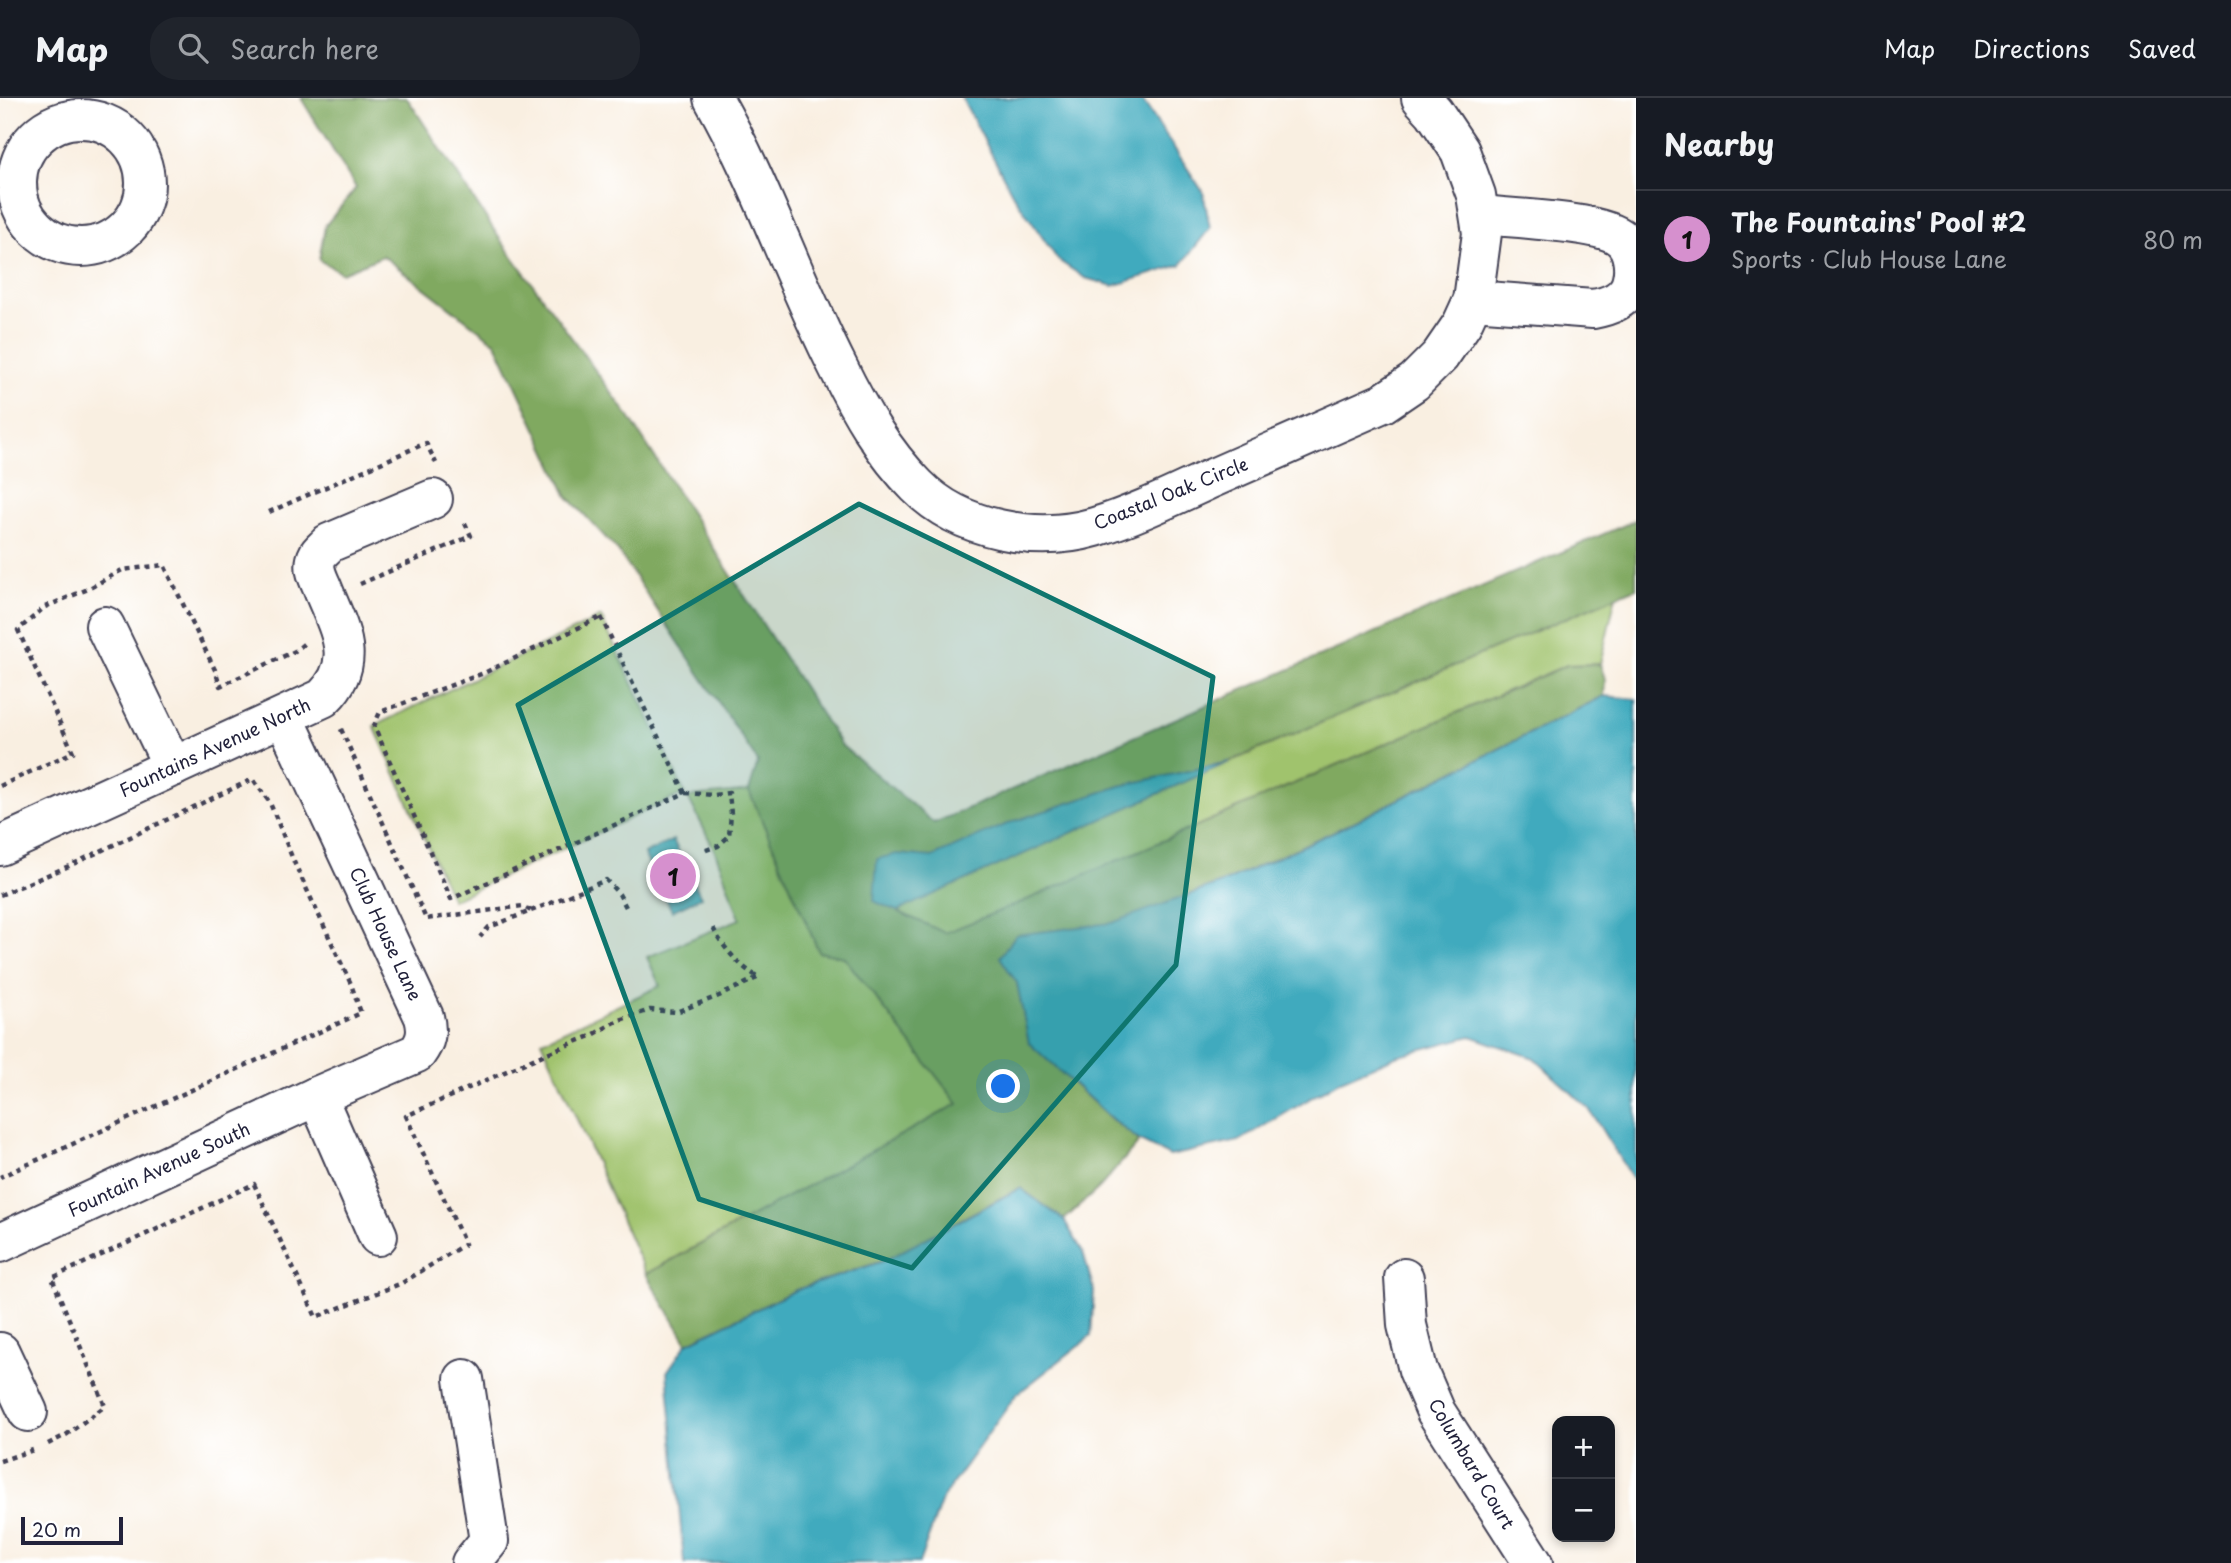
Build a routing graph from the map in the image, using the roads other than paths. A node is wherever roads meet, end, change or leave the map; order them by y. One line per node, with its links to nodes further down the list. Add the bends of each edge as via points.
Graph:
1 (713, 98): 4 (street, Coastal Oak Circle, via 857,405 918,488 977,523 1054,534 1094,528 1370,409 1414,382 1440,356)
2 (1422, 98): 3 (street, Coastal Oak Circle, via 1460,151)
3 (1480, 215): 4 (street, Coastal Oak Circle); 4 (street, via 1604,229 1623,239 1630,251 1632,281 1627,294 1610,306 1593,310)
4 (1473, 300)
5 (433, 499): 7 (street, Fountains Avenue North, via 329,543 318,554 315,570 344,645 344,667 323,698)
6 (105, 626): 8 (street)
7 (284, 717): 8 (street, Fountains Avenue North); 10 (street, Club House Lane, via 427,1030 417,1053)
8 (173, 767): 9 (street, Fountains Avenue North)
9 (0, 846)
10 (317, 1096): 11 (street); 12 (street, Fountain Avenue South)
11 (378, 1236)
12 (0, 1243)
13 (1405, 1278): 18 (street, Columbard Court, via 1407,1325 1418,1370 1436,1412)
14 (0, 1352): 16 (street)
15 (464, 1379): 17 (street, via 489,1541)
16 (28, 1412)
17 (471, 1563)
18 (1533, 1563)

